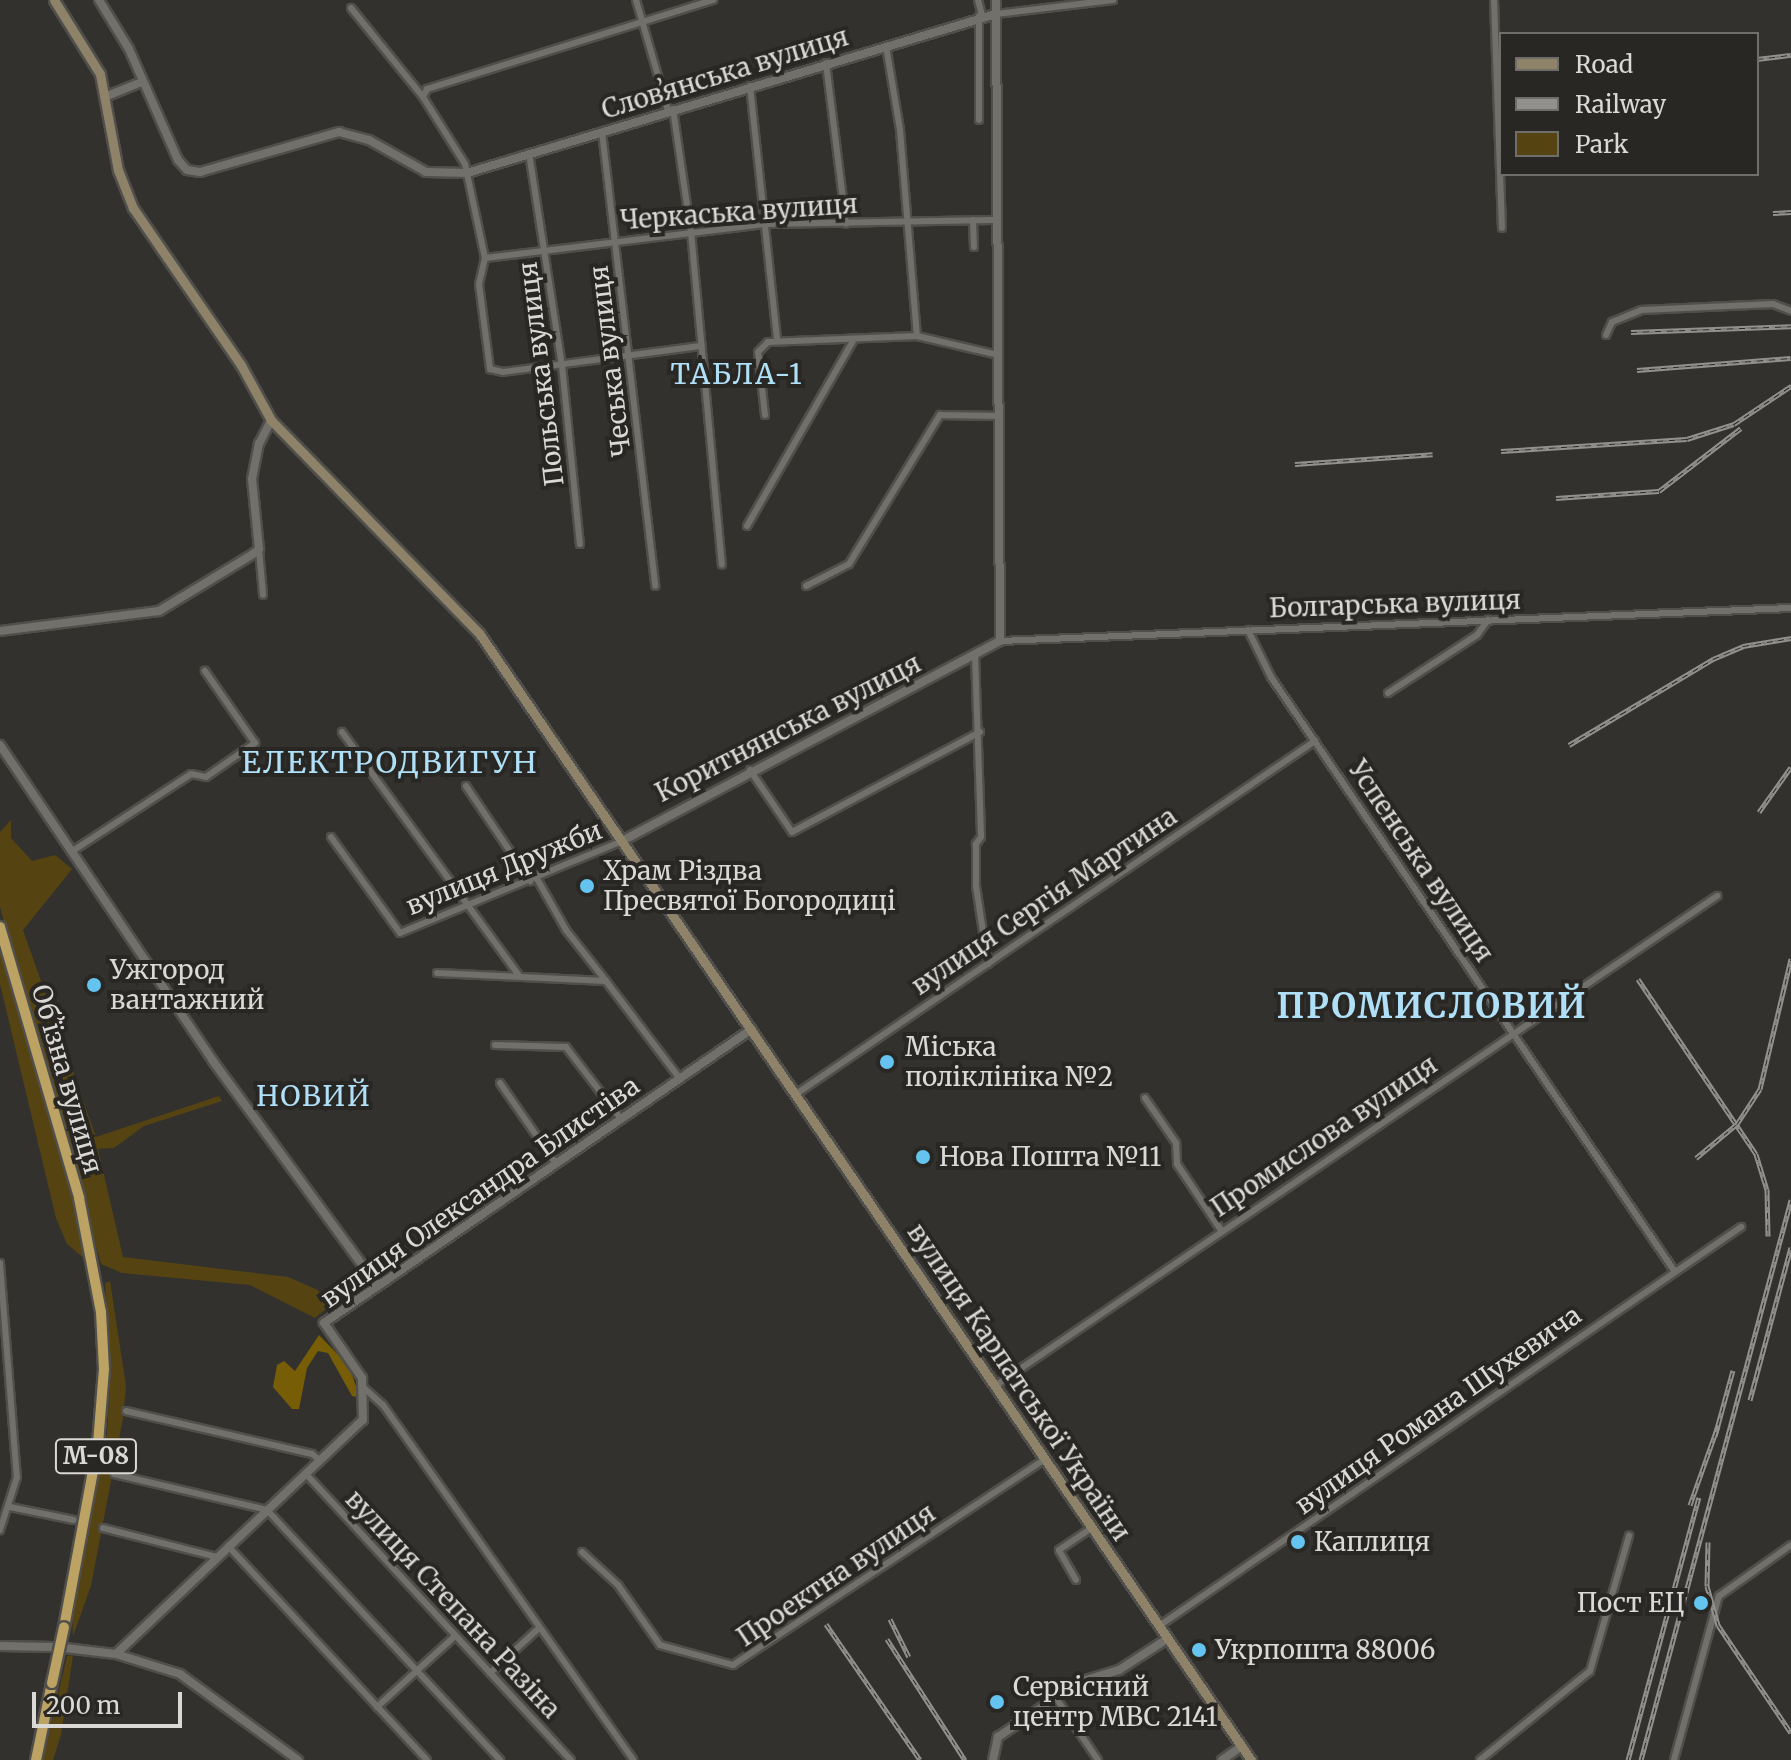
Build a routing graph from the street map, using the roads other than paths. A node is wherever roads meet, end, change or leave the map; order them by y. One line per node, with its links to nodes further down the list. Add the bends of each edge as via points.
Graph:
1 (54, 0): 17 (main road, via 91,54)
2 (99, 0): 15 (street, via 129,49)
3 (636, 0): 12 (street)
4 (713, 0): 12 (street)
5 (978, 0): 11 (street)
6 (996, 0): 10 (street)
7 (1113, 0): 10 (street)
8 (1494, 0): 22 (street)
9 (351, 8): 18 (street)
10 (996, 14): 11 (street, Словʼянська вулиця); 27 (street)
11 (980, 15): 13 (street, Словʼянська вулиця); 20 (street)
12 (642, 21): 18 (street, via 427,89); 19 (street)
13 (886, 44): 14 (street, Словʼянська вулиця); 28 (street)
14 (826, 63): 16 (street, Словʼянська вулиця); 30 (street)
15 (141, 82): 17 (street); 24 (street, Словʼянська вулиця, via 178,160 193,172 339,132 369,140 426,172)
16 (750, 86): 19 (street, Словʼянська вулиця); 29 (street)
17 (107, 96): 48 (main road, via 118,170 133,208 241,365)
18 (423, 97): 24 (street)
19 (670, 109): 21 (street, Словʼянська вулиця); 32 (street)
20 (979, 120)
21 (602, 132): 23 (street, Словʼянська вулиця); 33 (street, Чеська вулиця)
22 (1499, 142)
23 (529, 153): 24 (street, Словʼянська вулиця); 34 (street, Польська вулиця)
24 (467, 173): 36 (street)
25 (1500, 176): 31 (street)
26 (973, 220): 27 (street, Черкаська вулиця); 28 (street, Черкаська вулиця); 35 (street)
27 (997, 220): 44 (street)
28 (907, 223): 30 (street, Черкаська вулиця); 39 (street)
29 (767, 224): 30 (street, Черкаська вулиця); 32 (street, Черкаська вулиця); 40 (street)
30 (846, 224)
31 (1502, 228)
32 (691, 232): 33 (street, Черкаська вулиця); 42 (street)
33 (616, 240): 34 (street, Черкаська вулиця); 43 (street, Чеська вулиця)
34 (545, 247): 36 (street, Черкаська вулиця); 45 (street, Польська вулиця)
35 (974, 247)
36 (485, 258): 45 (street, via 479,284 490,369)
37 (1791, 311): 38 (street, via 1773,304 1641,310 1612,322)
38 (1606, 335)
39 (917, 336): 41 (street); 44 (street)
40 (777, 340): 41 (street); 46 (street, via 760,345)
41 (853, 341): 49 (street)
42 (701, 346): 43 (street); 52 (street)
43 (631, 353): 45 (street); 53 (street, Чеська вулиця)
44 (998, 355): 47 (street)
45 (562, 365): 50 (street, Польська вулиця)
46 (765, 415)
47 (998, 416): 54 (street, via 940,415 849,564); 60 (street)
48 (274, 423): 51 (street, via 259,444 252,479); 71 (main road, вулиця Карпатської України, via 466,617)
49 (747, 526)
50 (580, 544)
51 (259, 549): 55 (street); 59 (street, via 159,611)
52 (722, 565)
53 (655, 586)
54 (806, 586)
55 (263, 595)
56 (1791, 608): 57 (street, Болгарська вулиця)
57 (1488, 620): 58 (street, Болгарська вулиця); 63 (street, via 1477,635)
58 (1248, 630): 60 (street, Болгарська вулиця); 66 (street, Успенська вулиця, via 1251,646)
59 (0, 631)
60 (1000, 641): 61 (street, Коритнянська вулиця)
61 (975, 654): 65 (street); 68 (street, Коритнянська вулиця)
62 (205, 671): 72 (street, via 255,743 206,777 191,774)
63 (1388, 693)
64 (342, 732): 75 (street)
65 (980, 732): 68 (street, via 792,832); 77 (street, via 981,837 976,863)
66 (1315, 741): 77 (street, вулиця Сергія Мартина); 82 (street, Успенська вулиця)
67 (0, 745): 72 (street)
68 (750, 770): 71 (street, Коритнянська вулиця)
69 (466, 786): 73 (street)
70 (331, 837): 75 (street, вулиця Дружби, via 400,933)
71 (622, 841): 73 (street, вулиця Дружби); 81 (main road, вулиця Карпатської України)
72 (71, 852): 94 (street, via 213,1061)
73 (533, 879): 75 (street, вулиця Дружби); 80 (street)
74 (1717, 896): 82 (street, Промислова вулиця)
75 (470, 905): 79 (street)
76 (0, 927): 127 (highway, Обʼїзна вулиця / М-08, bridge, via 90,1243 103,1356 101,1420)
77 (988, 964): 86 (street, вулиця Сергія Мартина)
78 (437, 973): 79 (street)
79 (519, 976): 80 (street)
80 (606, 981): 84 (street)
81 (752, 1029): 84 (street, вулиця Олександра Блистіва); 86 (main road, вулиця Карпатської України)
82 (1513, 1033): 91 (street, Промислова вулиця); 93 (street, Успенська вулиця)
83 (495, 1045): 88 (street, via 566,1047)
84 (680, 1079): 88 (street, вулиця Олександра Блистіва)
85 (500, 1083): 89 (street)
86 (796, 1094): 95 (main road, вулиця Карпатської України)
87 (1145, 1098): 91 (street, via 1176,1143 1177,1164)
88 (621, 1119): 89 (street, вулиця Олександра Блистіва)
89 (556, 1164): 94 (street, вулиця Олександра Блистіва)
90 (1741, 1227): 93 (street, вулиця Романа Шухевича)
91 (1221, 1230): 95 (street, Промислова вулиця)
92 (0, 1263): 102 (street, via 17,1477)
93 (1675, 1272): 114 (street, вулиця Романа Шухевича)
94 (377, 1285): 96 (street, вулиця Олександра Блистіва, via 324,1323 357,1368)
95 (995, 1386): 98 (main road, вулиця Карпатської України)
96 (364, 1388): 99 (street, via 363,1420); 115 (street, via 383,1405)
97 (126, 1411): 99 (street, via 312,1454)
98 (1045, 1459): 106 (main road, вулиця Карпатської України); 111 (street, Проектна вулиця, via 733,1665 660,1645 618,1585)
99 (321, 1461): 101 (street)
100 (114, 1474): 103 (street)
101 (306, 1474): 103 (street); 116 (street, вулиця Степана Разіна)
102 (10, 1507): 104 (street); 107 (street)
103 (267, 1510): 110 (street); 122 (street)
104 (74, 1520)
105 (103, 1528): 112 (street)
106 (1092, 1528): 113 (street, via 1059,1550); 114 (main road, вулиця Карпатської України)
107 (0, 1530)
108 (1629, 1536): 137 (street, via 1590,1671)
109 (1791, 1545): 138 (street, via 1716,1600)
110 (227, 1546): 112 (street); 125 (street)
111 (582, 1552)
112 (217, 1557): 121 (street)
113 (1076, 1580)
114 (1159, 1626): 117 (main road, вулиця Карпатської України)
115 (538, 1629): 123 (street); 132 (street)
116 (455, 1636): 122 (street); 123 (street, вулиця Степана Разіна)
117 (1167, 1639): 124 (street, via 1119,1670 1079,1682); 126 (main road, вулиця Карпатської України)
118 (0, 1646): 119 (street)
119 (53, 1647)
120 (65, 1648): 121 (street)
121 (116, 1654): 128 (street, via 186,1677)
122 (416, 1671): 125 (street); 130 (street)
123 (490, 1673): 131 (street, вулиця Степана Разіна)
124 (1056, 1698): 133 (street, via 998,1737); 134 (street)
125 (377, 1707): 129 (street)
126 (1242, 1746): 135 (street); 136 (main road, вулиця Карпатської України)
127 (36, 1760)
128 (298, 1760)
129 (427, 1760)
130 (500, 1760)
131 (571, 1760)
132 (633, 1760)
133 (993, 1760)
134 (1098, 1760)
135 (1222, 1760)
136 (1251, 1760)
137 (1480, 1760)
138 (1674, 1760)

